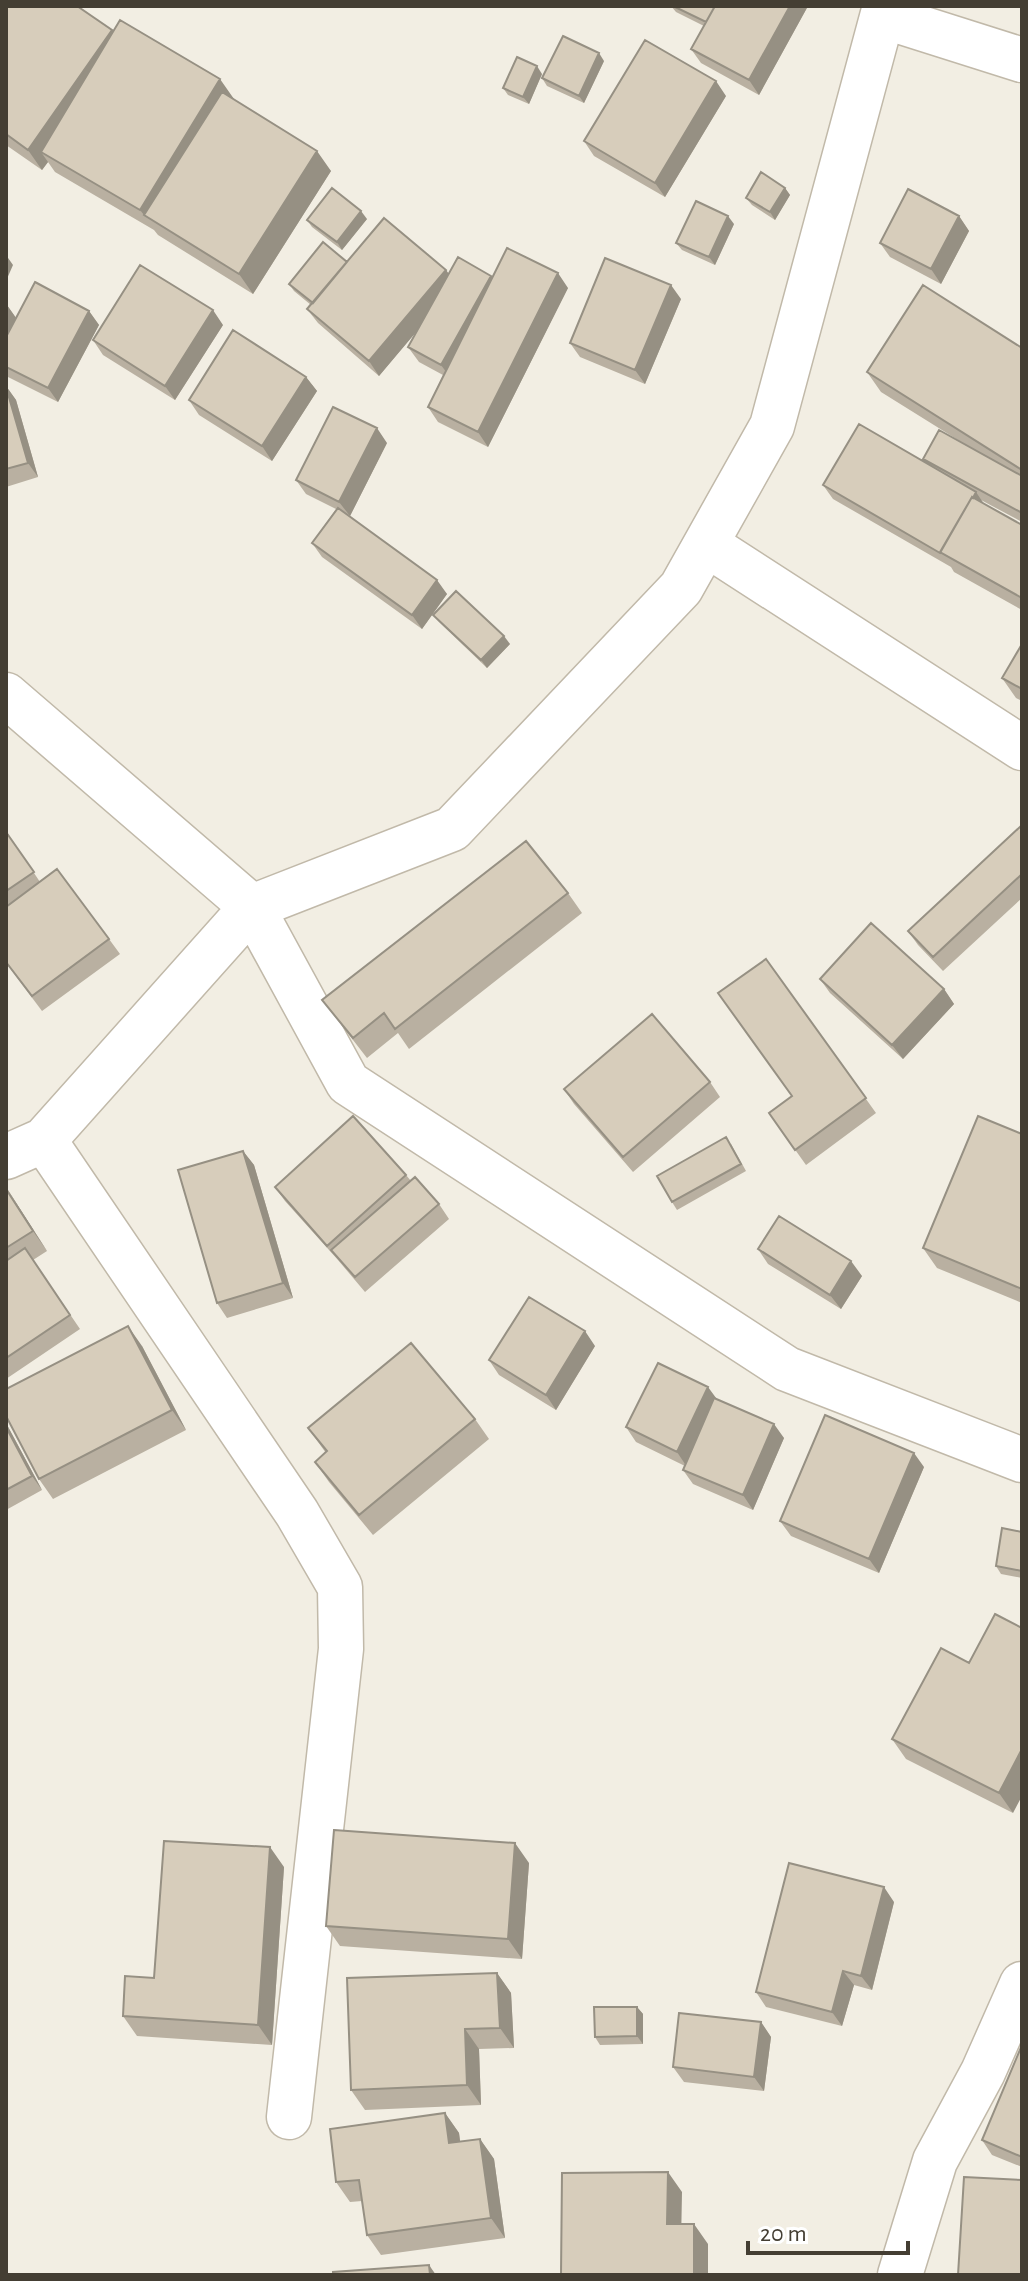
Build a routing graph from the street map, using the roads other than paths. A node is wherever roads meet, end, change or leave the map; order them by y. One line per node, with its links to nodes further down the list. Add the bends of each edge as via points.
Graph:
1 (884, 11): 2 (street); 3 (street, via 772,426)
2 (1022, 60)
3 (706, 544): 5 (street); 6 (street, via 681,588 452,829)
4 (6, 695): 6 (street)
5 (1022, 748)
6 (252, 907): 7 (street); 8 (street, via 348,1083 787,1369)
7 (25, 1148): 10 (street, via 297,1513 340,1587 341,1649)
8 (1022, 1460)
9 (1022, 1984): 11 (street, via 935,2161)
10 (289, 2117)
11 (900, 2275)

